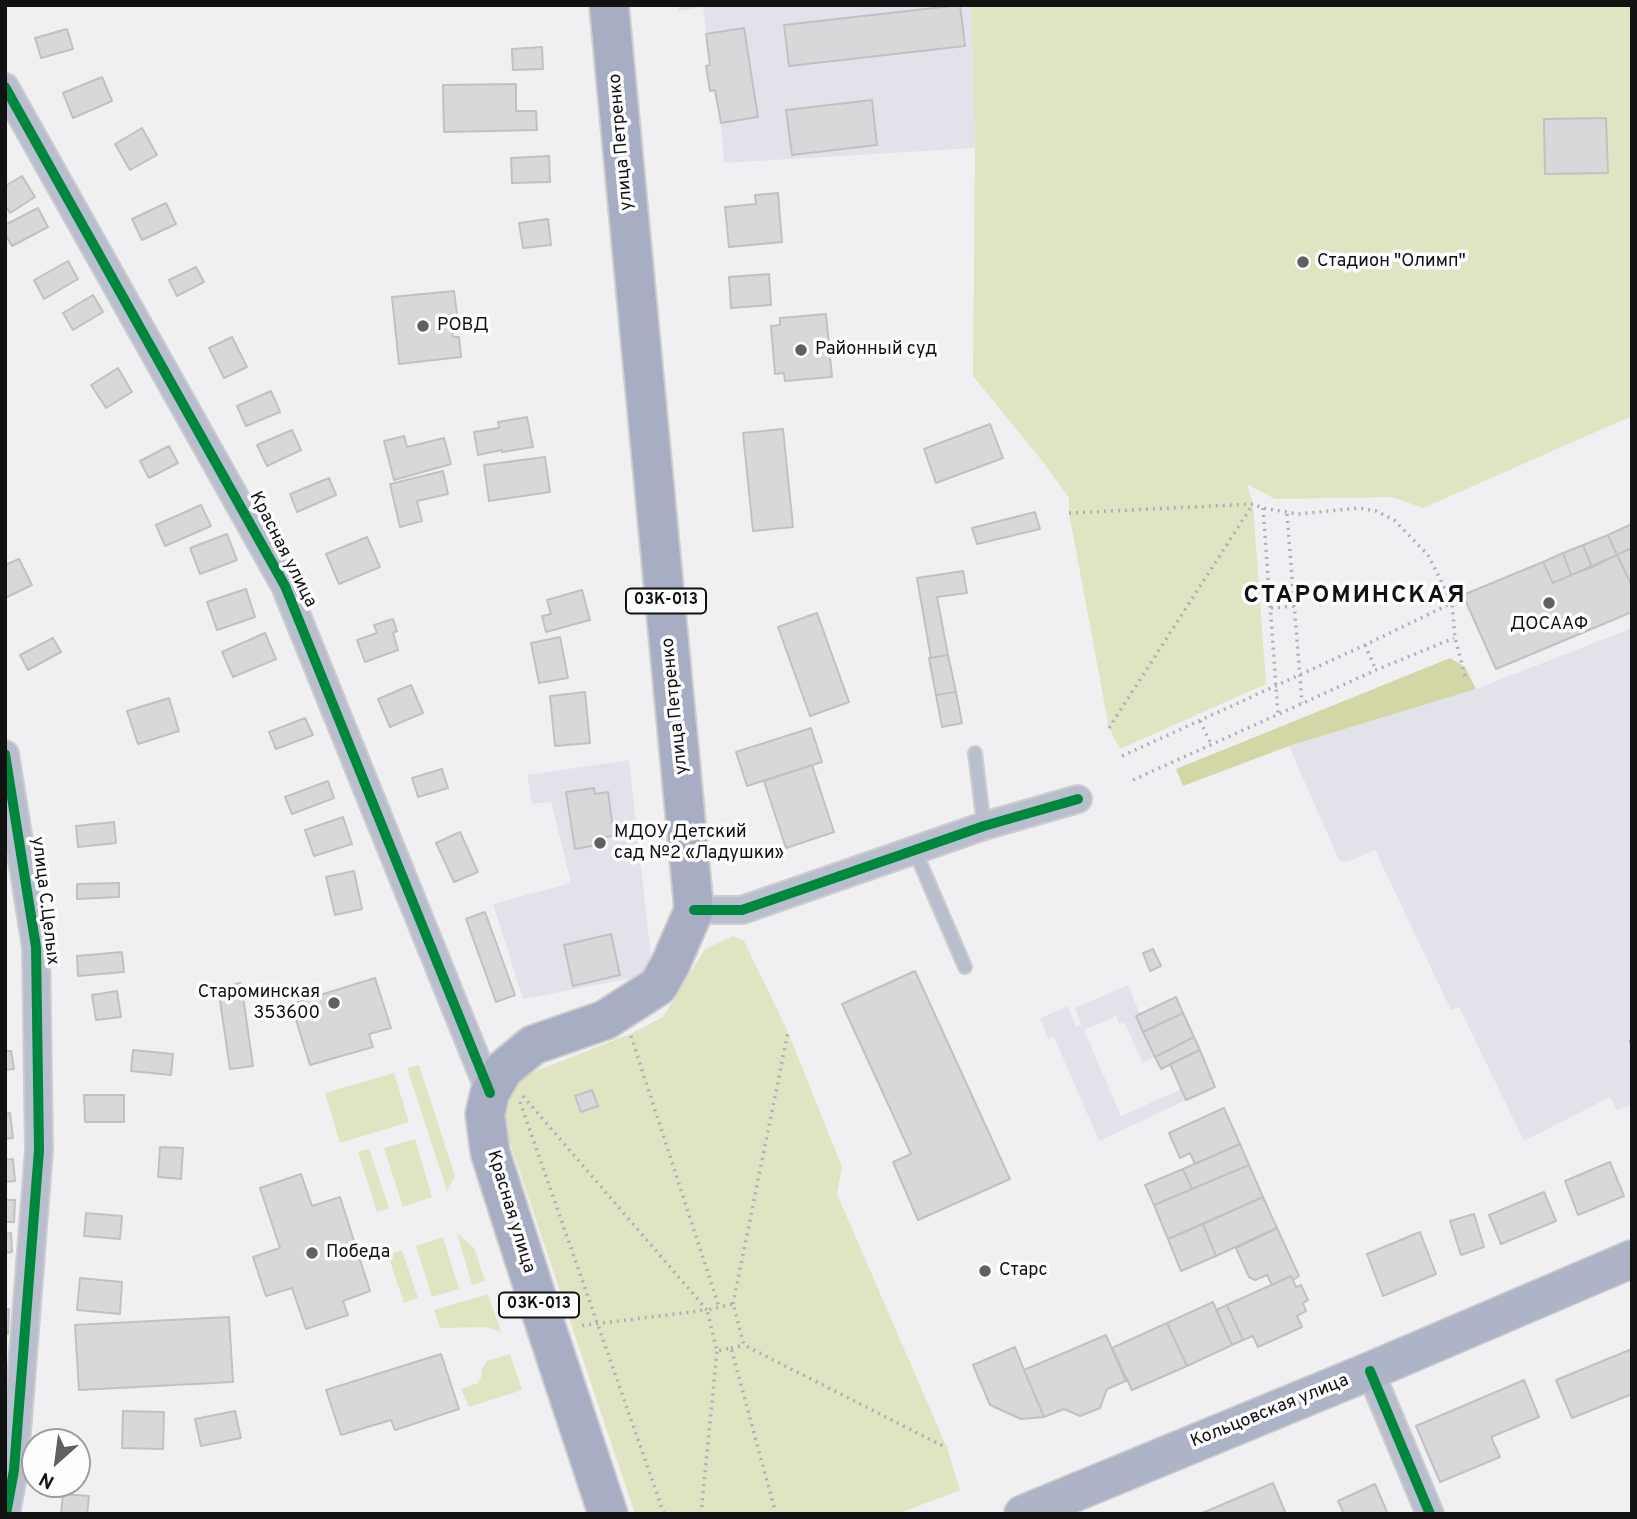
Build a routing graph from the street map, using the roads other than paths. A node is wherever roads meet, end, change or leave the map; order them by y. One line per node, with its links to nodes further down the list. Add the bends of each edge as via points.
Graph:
1 (609, 5): 8 (main road, улица Петренко / 03К-013)
2 (5, 87): 10 (street, Красная улица, via 285,586)
3 (975, 752): 6 (lane)
4 (5, 754): 13 (street, улица С.Целых, via 36,947 39,1150 14,1470)
5 (1078, 799): 6 (street)
6 (984, 826): 7 (street)
7 (915, 851): 8 (street, via 742,911); 9 (lane)
8 (694, 910): 10 (main road, улица Петренко / 03К-013, via 658,986 605,1020 533,1045 503,1070)
9 (965, 967)
10 (511, 1096): 14 (main road, Красная улица / 03К-013, via 485,1114 490,1152)
11 (1632, 1259): 12 (main road, Кольцовская улица)
12 (1370, 1371): 15 (main road, Кольцовская улица); 16 (street)
13 (6, 1514)
14 (608, 1514)
15 (1023, 1514)
16 (1430, 1514)

